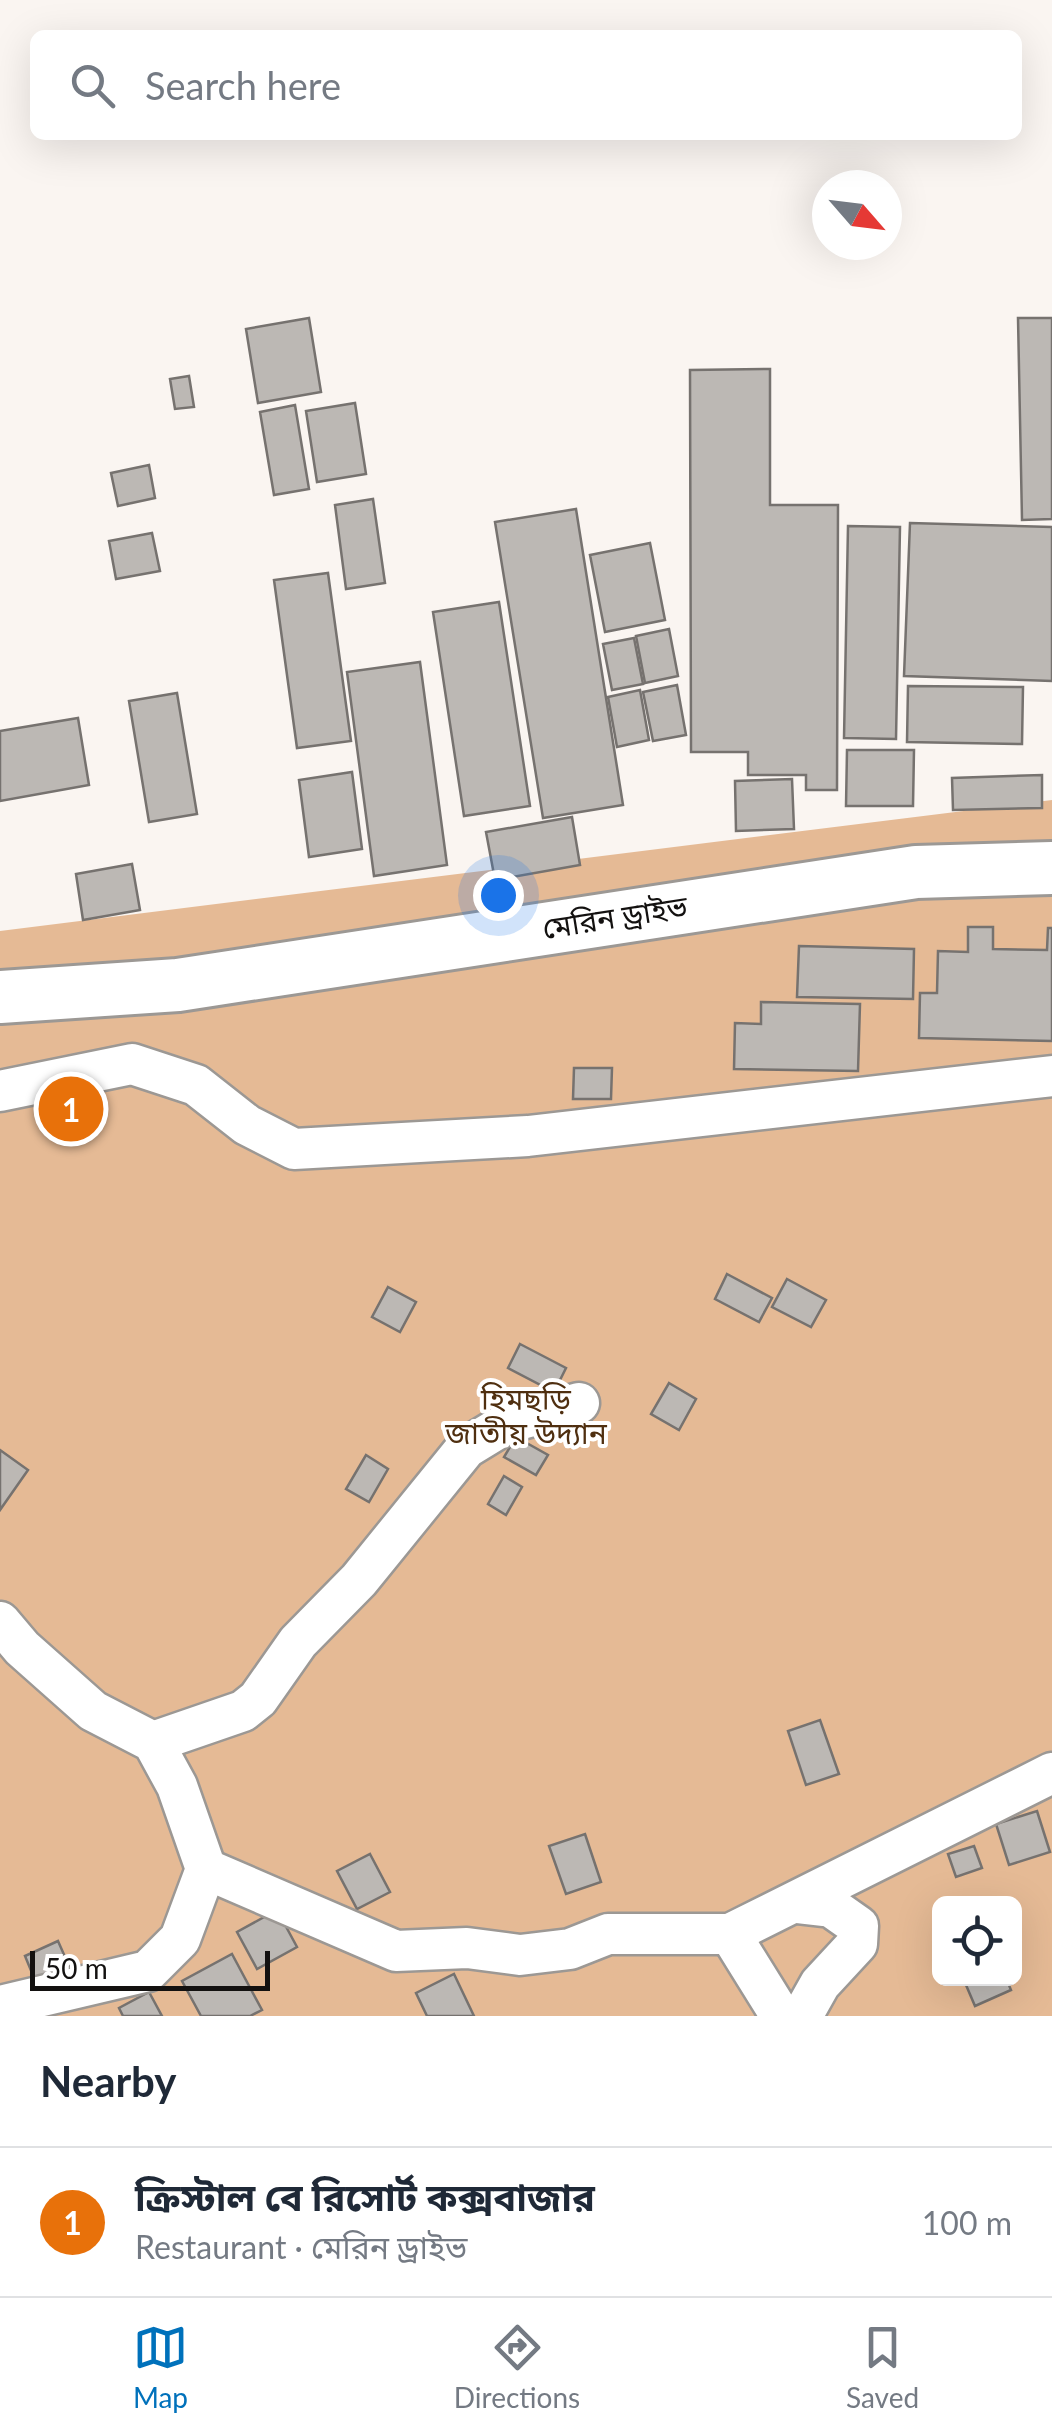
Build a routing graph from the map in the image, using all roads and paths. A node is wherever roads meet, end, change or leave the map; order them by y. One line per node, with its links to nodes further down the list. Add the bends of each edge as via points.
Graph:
1 (1052, 868): 2 (main road, মেরিন ড্রাইভ, via 916,872 178,985)
2 (0, 996)
3 (1052, 1076): 4 (street, via 528,1136 294,1149 196,1085 132,1064)
4 (0, 1090)
5 (579, 1403): 7 (street, via 507,1423 466,1448 360,1580 298,1642 258,1699 243,1712)
6 (0, 1622): 7 (street, via 93,1711)
7 (152, 1742): 9 (street, via 177,1786)
8 (1052, 1773): 10 (street)
9 (206, 1869): 11 (street, via 396,1951 467,1948 520,1956 570,1949 608,1934); 12 (street, via 180,1939 148,1971)
10 (796, 1904): 11 (street); 14 (street, via 831,1907 858,1926 857,1944 820,1984)
11 (730, 1934): 13 (street)
12 (0, 2006)
13 (781, 2016)
14 (802, 2016)

